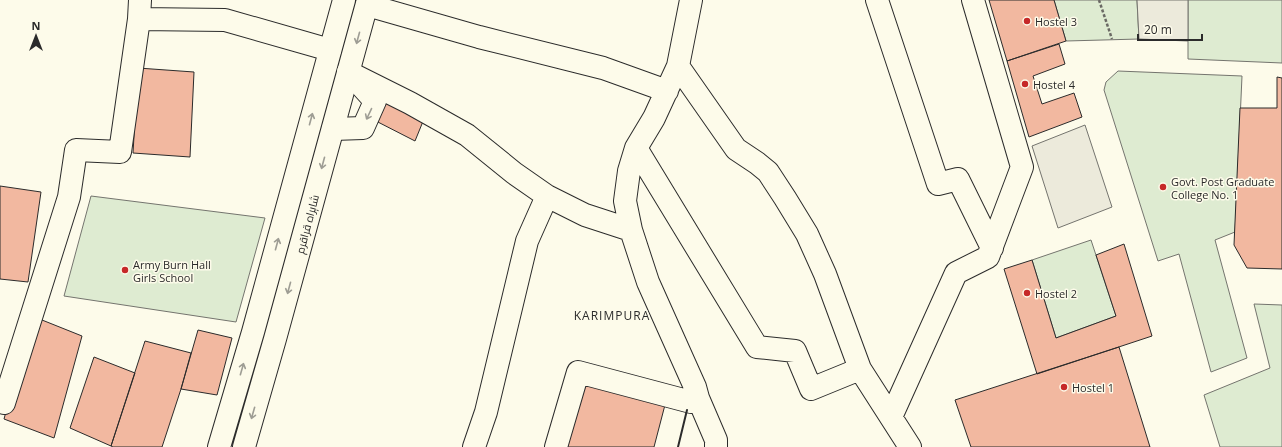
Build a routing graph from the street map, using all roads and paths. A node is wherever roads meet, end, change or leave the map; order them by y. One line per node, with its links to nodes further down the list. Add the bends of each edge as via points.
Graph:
1 (344, 0): 9 (main road)
2 (691, 0): 10 (main road)
3 (877, 0): 17 (main road, via 938,184 958,179)
4 (973, 0): 17 (main road, via 1022,167)
5 (1099, 0): 8 (path)
6 (367, 3): 11 (main road, شاہراہ قراقرم, one-way to 11); 12 (main road, via 478,37 603,68)
7 (140, 10): 9 (main road, via 225,20); 20 (main road, via 120,152 76,150 69,197 4,403)
8 (1112, 39)
9 (330, 50): 22 (main road, one-way to 9)
10 (678, 66): 12 (main road); 18 (main road, via 736,149 768,172 807,234 825,274)
11 (348, 72): 13 (main road, شاہراہ قراقرم); 13 (main road, one-way to 13, via 375,101 362,128); 15 (main road, via 467,134)
12 (667, 91): 14 (main road)
13 (333, 128): 23 (main road, شاہراہ قراقرم, one-way to 23)
14 (636, 148): 16 (main road, via 629,171 625,202); 18 (main road, via 757,347 795,351 811,389)
15 (546, 196): 16 (main road, via 586,215); 24 (main road, via 527,241 486,412)
16 (631, 230): 19 (main road, via 648,282)
17 (992, 248): 21 (main road, via 988,257 956,273)
18 (860, 369): 21 (main road)
19 (698, 398): 25 (main road, via 691,402 578,372); 26 (main road, via 716,440)
20 (0, 401)
21 (891, 417): 27 (main road)
22 (219, 447)
23 (244, 447)
24 (474, 447)
25 (556, 447)
26 (716, 447)
27 (910, 447)

